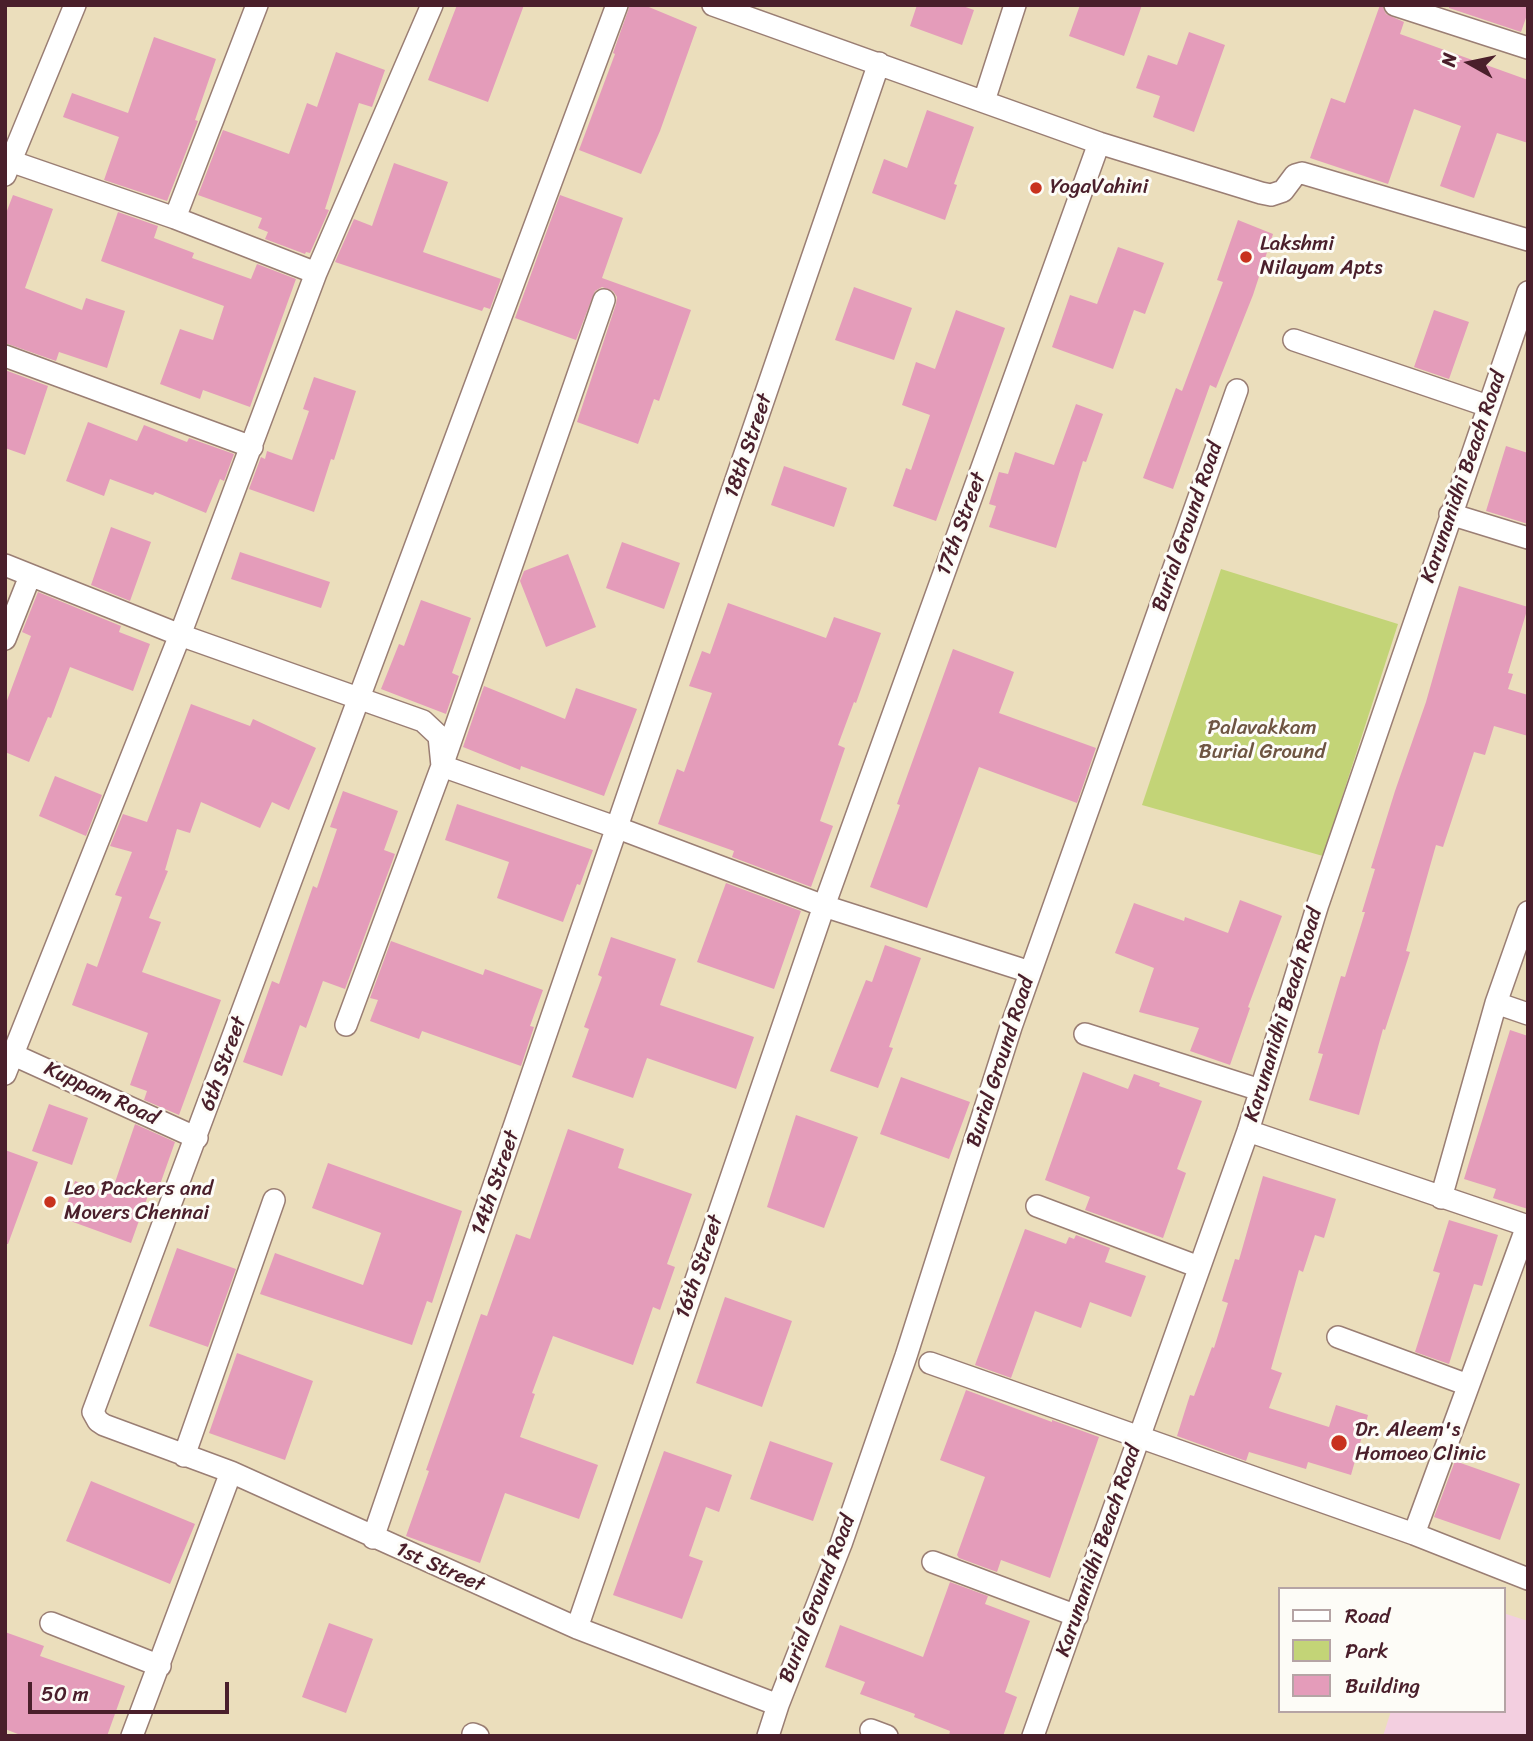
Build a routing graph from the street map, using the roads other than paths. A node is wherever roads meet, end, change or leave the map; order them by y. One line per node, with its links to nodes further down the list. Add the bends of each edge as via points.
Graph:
1 (75, 5): 13 (street)
2 (257, 5): 14 (street)
3 (432, 5): 16 (street)
4 (617, 5): 30 (street, 6th Street)
5 (713, 5): 8 (street)
6 (1015, 5): 11 (street)
7 (1395, 5): 9 (street)
8 (740, 10): 10 (street)
9 (1528, 48)
10 (879, 63): 11 (street); 32 (street, 18th Street)
11 (984, 101): 12 (street)
12 (1100, 143): 15 (street, via 1272,195 1303,173); 33 (street, 17th Street)
13 (8, 168): 14 (street)
14 (175, 218): 16 (street)
15 (1528, 240)
16 (316, 273): 23 (street)
17 (1528, 292): 22 (street, Karunanidhi Beach Road)
18 (604, 300): 31 (street)
19 (1294, 340): 22 (street)
20 (5, 356): 23 (street)
21 (1237, 390): 35 (street, Burial Ground Road)
22 (1488, 406): 24 (street, Karunanidhi Beach Road)
23 (252, 447): 28 (street)
24 (1450, 514): 25 (street); 41 (street, Karunanidhi Beach Road)
25 (1528, 538)
26 (5, 565): 27 (street)
27 (30, 576): 28 (street); 29 (street)
28 (180, 635): 30 (street); 40 (street)
29 (5, 639)
30 (360, 698): 31 (street, via 432,727 439,736); 43 (street, 6th Street)
31 (442, 766): 32 (street); 38 (street)
32 (618, 828): 33 (street); 57 (street, 14th Street)
33 (824, 906): 35 (street); 62 (street, 16th Street)
34 (1528, 912): 36 (street)
35 (1030, 972): 64 (street, Burial Ground Road, via 906,1356 841,1544)
36 (1496, 1003): 37 (street); 44 (street)
37 (1528, 1014)
38 (346, 1025)
39 (1085, 1034): 41 (street)
40 (8, 1059): 43 (street, Kuppam Road)
41 (1260, 1090): 42 (street, Karunanidhi Beach Road)
42 (1248, 1131): 44 (street); 48 (street, Karunanidhi Beach Road)
43 (197, 1139): 52 (street, 6th Street, via 93,1412)
44 (1441, 1198): 47 (street)
45 (274, 1200): 54 (street)
46 (1037, 1206): 48 (street)
47 (1527, 1226): 51 (street)
48 (1199, 1267): 53 (street, Karunanidhi Beach Road)
49 (1338, 1337): 51 (street)
50 (930, 1363): 53 (street)
51 (1468, 1385): 56 (street)
52 (104, 1425): 54 (street, 1st Street)
53 (1138, 1438): 56 (street); 60 (street, Karunanidhi Beach Road)
54 (184, 1456): 55 (street, 1st Street)
55 (231, 1472): 57 (street, 1st Street); 63 (street)
56 (1414, 1534): 59 (street)
57 (373, 1538): 62 (street, 1st Street)
58 (933, 1562): 60 (street)
59 (1528, 1578)
60 (1077, 1616): 67 (street, Karunanidhi Beach Road)
61 (51, 1623): 63 (street)
62 (577, 1628): 64 (street, 1st Street)
63 (160, 1666): 65 (street)
64 (778, 1705): 66 (street, Burial Ground Road)
65 (132, 1736)
66 (768, 1736)
67 (1034, 1736)

